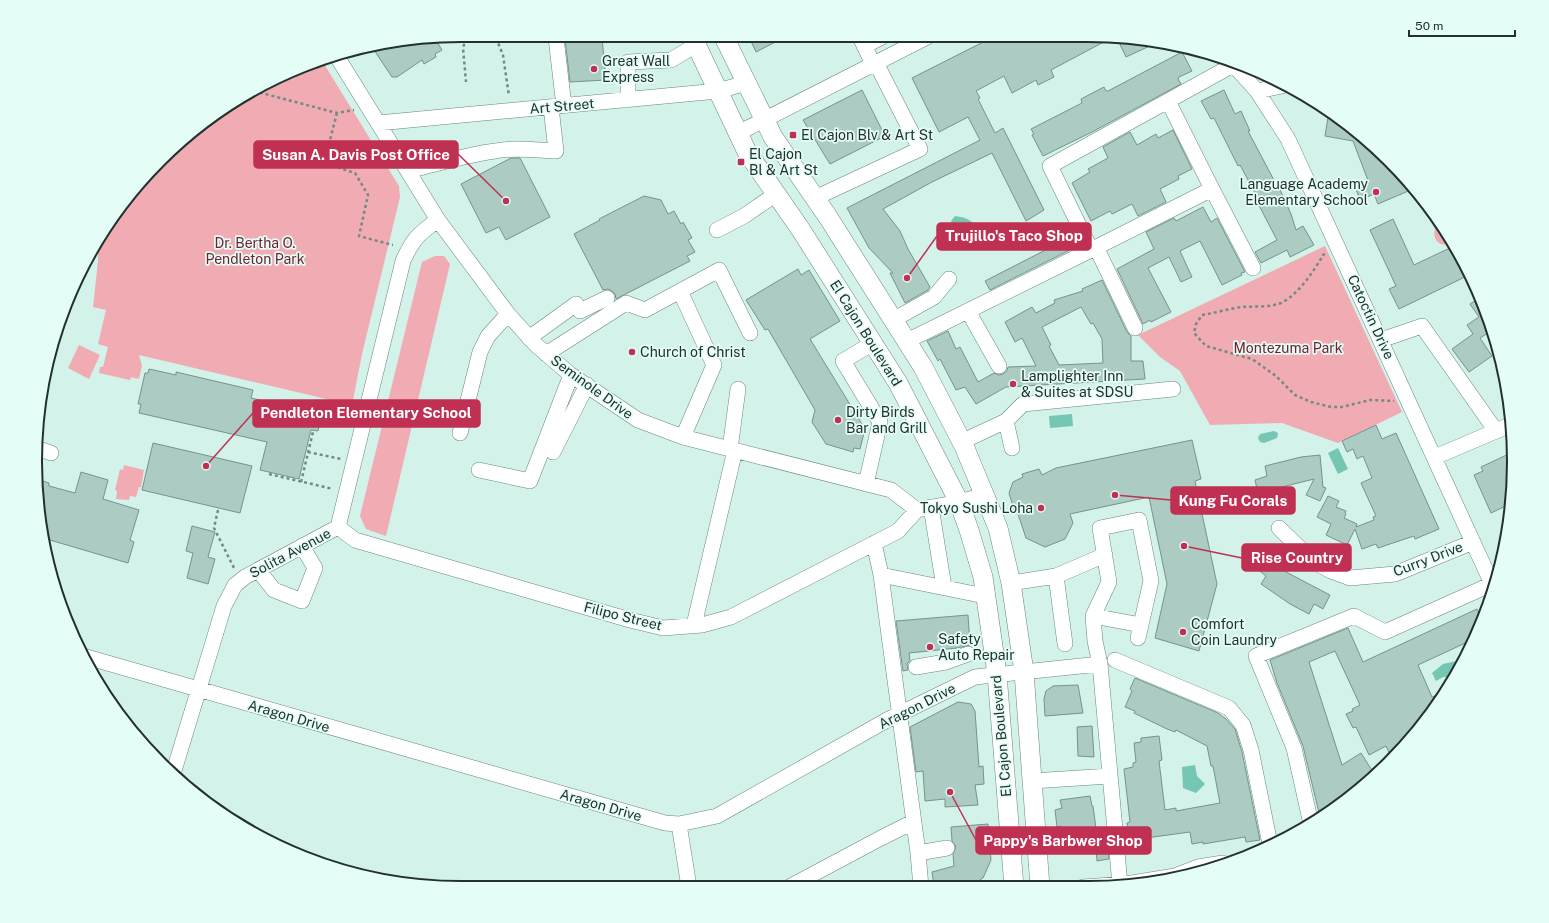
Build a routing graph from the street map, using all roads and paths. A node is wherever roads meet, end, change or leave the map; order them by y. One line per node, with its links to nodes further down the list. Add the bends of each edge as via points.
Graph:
1 (465, 42): 12 (path)
2 (498, 42): 18 (path, via 503,55)
3 (556, 42): 21 (street)
4 (694, 42): 15 (main road, El Cajon Boulevard); 19 (street, via 671,60 628,62)
5 (726, 42): 13 (main road, El Cajon Boulevard)
6 (863, 42): 9 (street)
7 (917, 42): 9 (street)
8 (339, 60): 25 (street, Seminole Drive)
9 (874, 64): 24 (street); 30 (street, via 920,149)
10 (1225, 65): 20 (street)
11 (1238, 70): 16 (street, Catoctin Drive)
12 (466, 82)
13 (746, 82): 15 (street, Art Street); 24 (main road, El Cajon Boulevard)
14 (1277, 87): 16 (street)
15 (718, 91): 19 (street, Art Street); 26 (main road, El Cajon Boulevard)
16 (1257, 91): 34 (street, Catoctin Drive, via 1288,139)
17 (261, 93): 23 (path)
18 (510, 96)
19 (628, 100): 21 (street, Art Street)
20 (1168, 100): 28 (street); 35 (street, via 1050,166)
21 (558, 106): 25 (street, Art Street); 27 (street, via 556,150 496,150)
22 (354, 110): 23 (path)
23 (337, 113): 33 (path, via 324,163 355,173 368,195 359,236)
24 (764, 120): 26 (street); 30 (main road, El Cajon Boulevard)
25 (378, 123): 27 (street, Seminole Drive)
26 (738, 133): 29 (main road, El Cajon Boulevard)
27 (408, 171): 31 (street, Seminole Drive)
28 (1212, 189): 35 (street); 36 (street)
29 (776, 194): 32 (street, via 744,216); 48 (main road, El Cajon Boulevard)
30 (815, 198): 42 (main road, El Cajon Boulevard)
31 (438, 220): 41 (street, Seminole Drive); 81 (street, Solita Avenue, via 419,234 410,245 403,261)
32 (717, 230)
33 (393, 245)
34 (1338, 248): 46 (street, Catoctin Drive); 55 (path, via 1323,255 1301,287 1282,302 1270,306 1241,307 1202,315 1194,333 1206,346 1252,359 1295,394 1311,402 1342,407 1370,400 1392,402)
35 (1094, 249): 40 (street); 43 (street)
36 (1253, 268)
37 (949, 279): 42 (street, via 934,297)
38 (680, 291): 44 (street, via 719,270); 49 (street, via 645,310 626,303); 61 (street, via 714,365)
39 (607, 298): 45 (street, via 580,311 576,304)
40 (968, 311): 47 (street); 50 (street)
41 (508, 314): 45 (street, Seminole Drive); 60 (street, via 488,336 480,352)
42 (893, 320): 47 (main road, El Cajon Boulevard)
43 (1135, 328)
44 (750, 333)
45 (529, 338): 49 (street, Seminole Drive)
46 (1381, 340): 55 (street, Catoctin Drive); 58 (street, via 1422,326)
47 (906, 341): 62 (main road, El Cajon Boulevard, via 923,367)
48 (873, 343): 74 (street, via 843,361 880,422); 77 (main road, El Cajon Boulevard, via 898,383)
49 (546, 354): 51 (street, Seminole Drive)
50 (998, 366)
51 (571, 375): 52 (street, Seminole Drive); 71 (street, via 530,481)
52 (587, 385): 61 (street, Seminole Drive, via 638,420); 67 (street)
53 (738, 389): 64 (street)
54 (1173, 389): 56 (street, via 1023,404)
55 (1407, 396): 69 (street, Catoctin Drive)
56 (1006, 421): 62 (street); 63 (street)
57 (1505, 427): 58 (street)
58 (1496, 431): 69 (street)
59 (313, 432): 66 (path)
60 (460, 433)
61 (683, 437): 64 (street, Seminole Drive)
62 (961, 442): 76 (main road, El Cajon Boulevard)
63 (1012, 448)
64 (733, 449): 74 (street, Seminole Drive); 97 (street)
65 (42, 450): 68 (street)
66 (308, 452): 70 (path); 73 (path)
67 (553, 452)
68 (51, 453)
69 (1435, 456): 83 (street, Catoctin Drive)
70 (341, 460)
71 (479, 470)
72 (269, 474): 73 (path)
73 (301, 482): 75 (path)
74 (866, 484): 80 (street, Seminole Drive, via 891,490)
75 (334, 489)
76 (985, 495): 77 (street); 92 (main road, El Cajon Boulevard, via 998,528)
77 (959, 502): 78 (street); 95 (main road, El Cajon Boulevard, via 983,577)
78 (931, 507): 80 (street); 93 (street)
79 (218, 510): 87 (path, via 214,528)
80 (916, 510): 84 (street, Filipo Street, via 898,531)
81 (338, 527): 85 (street, Solita Avenue); 97 (street, Filipo Street, via 355,540 630,620 663,628)
82 (1279, 528): 83 (street, Curry Drive, via 1314,562 1350,578 1395,574)
83 (1473, 542): 91 (street, Catoctin Drive)
84 (874, 543): 89 (street); 97 (street, Filipo Street, via 731,617)
85 (302, 546): 88 (street, Solita Avenue); 88 (street, via 316,568 302,601 274,590)
86 (1105, 555): 90 (street); 96 (street, via 1109,582); 96 (street, via 1100,528 1139,520 1151,581 1140,631)
87 (235, 570)
88 (258, 570): 108 (street, Solita Avenue, via 235,585 224,606)
89 (881, 575): 93 (street); 109 (street)
90 (1056, 576): 92 (street); 98 (street)
91 (1490, 579)
92 (1011, 583): 105 (main road, El Cajon Boulevard)
93 (944, 587): 95 (street)
94 (1488, 587): 113 (street, via 1385,632 1354,616 1256,656 1294,748)
95 (986, 596): 106 (main road, El Cajon Boulevard)
96 (1093, 616): 103 (street)
97 (694, 625)
98 (1065, 644)
99 (968, 654): 102 (street)
100 (91, 658): 108 (street, Aragon Drive)
101 (1115, 660): 116 (street, via 1229,708 1243,725 1251,750)
102 (946, 662): 104 (street); 107 (street)
103 (1100, 664): 105 (street, Aragon Drive); 111 (street)
104 (916, 668)
105 (1024, 672): 106 (street, Aragon Drive); 112 (main road, El Cajon Boulevard)
106 (997, 674): 107 (street, Aragon Drive, via 975,677); 123 (main road, El Cajon Boulevard)
107 (955, 687): 109 (street, Aragon Drive)
108 (198, 690): 110 (street, Solita Avenue); 115 (street, Aragon Drive, via 665,824)
109 (899, 714): 114 (street); 115 (street, Aragon Drive, via 717,816)
110 (175, 767)
111 (1110, 776): 112 (street); 119 (street)
112 (1032, 781): 124 (main road, El Cajon Boulevard)
113 (1309, 817)
114 (913, 822): 118 (street); 121 (street)
115 (679, 824): 120 (street)
116 (1269, 840)
117 (947, 848): 118 (street)
118 (918, 853): 122 (street)
119 (1123, 879)
120 (688, 881)
121 (800, 881)
122 (920, 881)
123 (1014, 881)
124 (1040, 881)

